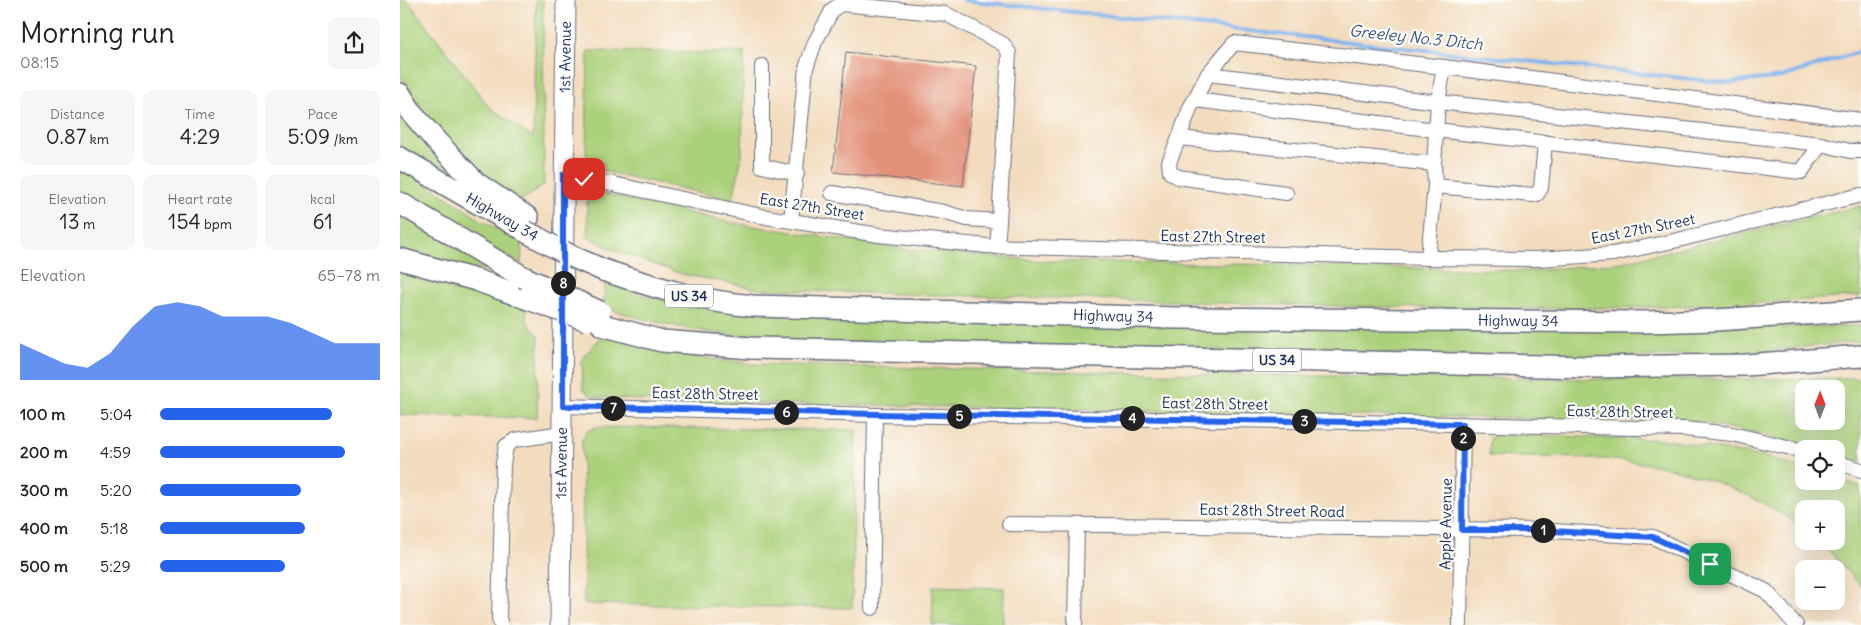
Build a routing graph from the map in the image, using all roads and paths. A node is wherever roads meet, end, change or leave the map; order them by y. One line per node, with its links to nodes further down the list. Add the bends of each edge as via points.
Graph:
1 (566, 0): 17 (main road, 1st Avenue)
2 (762, 66): 16 (street, via 762,166)
3 (1444, 67): 4 (street, via 1234,43); 7 (street); 8 (street)
4 (1208, 74): 6 (street); 7 (street)
5 (400, 94): 25 (highway, via 436,141 476,182)
6 (1195, 100): 9 (street); 10 (street)
7 (1438, 102): 9 (street); 12 (street)
8 (1861, 120)
9 (1436, 130): 11 (street); 15 (street)
10 (1179, 138): 15 (street); 20 (street, via 1168,162 1170,172 1178,176)
11 (1545, 142): 12 (street, via 1801,172); 18 (street, via 1541,188 1537,194)
12 (1821, 144): 13 (street)
13 (1861, 151)
14 (400, 158): 25 (highway, Highway 34)
15 (1434, 164): 18 (street)
16 (796, 174): 23 (street); 24 (street, via 806,68 815,42 833,10 841,4 946,14 1003,44 1009,53)
17 (563, 175): 23 (street, East 27th Street); 32 (main road, 1st Avenue)
18 (1435, 186): 27 (street)
19 (832, 193): 24 (street, via 967,219)
20 (1286, 193)
21 (1861, 195): 27 (street, East 27th Street, via 1613,254 1538,259)
22 (400, 203): 30 (highway, bridge, via 523,277)
23 (791, 221): 26 (street, East 27th Street, via 878,235)
24 (999, 221): 26 (street)
25 (527, 224): 29 (highway, Highway 34, via 604,264 725,297 778,306 1177,318 1645,322)
26 (997, 246): 27 (street, East 27th Street)
27 (1428, 258)
28 (400, 259): 30 (highway, US 34, bridge)
29 (1861, 310)
30 (601, 318): 31 (highway, US 34, via 662,341 751,348 1588,367 1746,365)
31 (1861, 356)
32 (563, 406): 33 (street, East 28th Street); 35 (main road, 1st Avenue)
33 (875, 414): 34 (street, East 28th Street); 42 (street)
34 (1463, 424): 36 (street, East 28th Street, via 1684,429 1732,434); 41 (street, Apple Avenue)
35 (562, 433): 43 (street, via 516,440 506,446); 44 (main road, 1st Avenue)
36 (1795, 449)
37 (1845, 465): 38 (street)
38 (1861, 470)
39 (1009, 524): 40 (street, East 28th Street Road)
40 (1077, 525): 41 (street, East 28th Street Road); 45 (street)
41 (1462, 530): 46 (street, Apple Avenue); 47 (street, East 28th Street Road, via 1536,530 1653,537 1766,591)
42 (872, 608)
43 (501, 625)
44 (560, 625)
45 (1074, 625)
46 (1460, 625)
47 (1796, 625)

